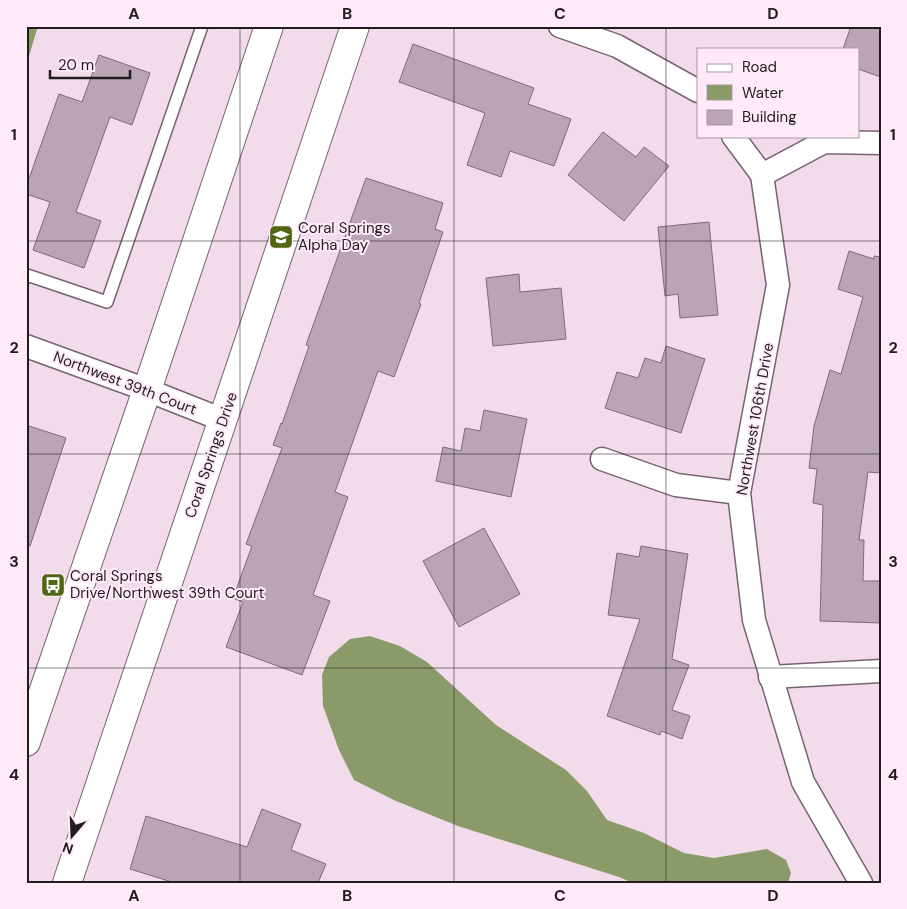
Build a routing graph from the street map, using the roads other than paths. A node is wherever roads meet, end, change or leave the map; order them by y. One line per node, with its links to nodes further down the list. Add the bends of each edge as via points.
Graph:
1 (202, 26): 9 (lane, via 107,302 28,275)
2 (269, 26): 11 (main road)
3 (355, 26): 12 (main road, Coral Springs Drive)
4 (560, 26): 5 (street, via 617,46)
5 (697, 90)
6 (734, 138): 8 (street)
7 (881, 142): 8 (street, via 824,142)
8 (762, 175): 14 (street, Northwest 106th Drive, via 778,285)
9 (26, 278)
10 (26, 346): 11 (street, Northwest 39th Court)
11 (147, 390): 12 (street, Northwest 39th Court); 17 (main road)
12 (223, 420): 18 (main road, Coral Springs Drive)
13 (602, 459): 14 (street, via 676,485)
14 (739, 493): 16 (street, Northwest 106th Drive, via 754,620)
15 (881, 671): 16 (street)
16 (770, 676): 19 (street, Northwest 106th Drive, via 803,782)
17 (26, 742)
18 (66, 883)
19 (861, 883)

